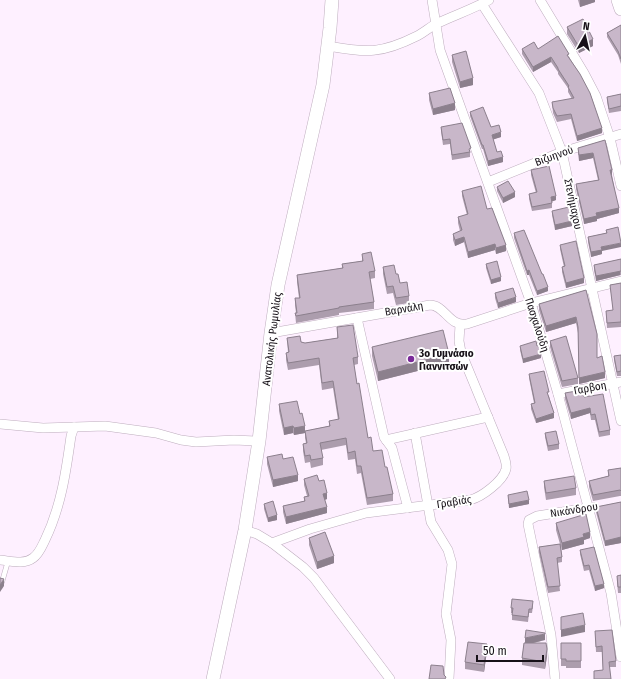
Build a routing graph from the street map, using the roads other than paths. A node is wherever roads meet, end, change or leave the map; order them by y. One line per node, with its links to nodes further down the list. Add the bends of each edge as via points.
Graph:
1 (332, 0): 8 (street, Ανατολικής Ρωμυλίας)
2 (432, 0): 7 (street, Πασχαλούδη)
3 (540, 0): 10 (street, via 591,85)
4 (618, 0): 6 (street)
5 (487, 1): 7 (street); 11 (street, Στενήμαχου, via 536,88)
6 (621, 9)
7 (436, 24): 8 (street, via 396,46 378,51 356,51); 12 (street, Πασχαλούδη, via 440,50)
8 (328, 46): 19 (street, Ανατολικής Ρωμυλίας, via 323,85 278,285)
9 (621, 134): 10 (street, Βιζυηνού)
10 (610, 138): 11 (street, Βιζυηνού); 13 (street)
11 (562, 152): 12 (street, Βιζυηνού); 15 (street, Στενήμαχου)
12 (488, 182): 16 (street, Πασχαλούδη)
13 (621, 186)
14 (621, 281): 15 (street)
15 (591, 288): 16 (street); 20 (street, Στενήμαχου)
16 (531, 303): 18 (street); 21 (street, Πασχαλούδη)
17 (357, 318): 18 (street, Βαρνάλη, via 433,305 455,323); 19 (street, Βαρνάλη); 27 (street)
18 (460, 324): 22 (street, Γραβιάς, via 461,352)
19 (271, 333): 28 (street, Ανατολικής Ρωμυλίας)
20 (617, 383): 21 (street, Γαρβοη); 23 (street, Στενήμαχου)
21 (558, 394): 32 (street, Πασχαλούδη)
22 (488, 417): 26 (street); 29 (street, Γραβιάς, via 506,463 504,475 477,498)
23 (621, 421)
24 (0, 424): 25 (street, via 44,428)
25 (74, 427): 28 (street, via 113,427 196,442); 35 (street, via 61,498 44,544 34,558 26,562)
26 (415, 433): 27 (street); 29 (street)
27 (386, 440): 31 (street, via 392,448)
28 (259, 441): 33 (street, Ανατολικής Ρωμυλίας)
29 (429, 505): 31 (street, Γραβιάς); 40 (street, via 433,527 448,550 452,564 446,614 451,640)
30 (602, 506): 32 (street, Νικάνδρου)
31 (408, 508): 34 (street, Γραβιάς, via 359,514)
32 (589, 508): 37 (street, Πασχαλούδη, via 611,593); 41 (street, Νικάνδρου, via 537,516 529,520 527,527 551,635)
33 (245, 530): 34 (street); 38 (street, Ανατολικής Ρωμυλίας)
34 (272, 543): 39 (street, via 314,578)
35 (4, 560): 36 (lane)
36 (2, 582)
37 (621, 657)
38 (213, 679)
39 (390, 679)
40 (449, 679)
41 (555, 679)

